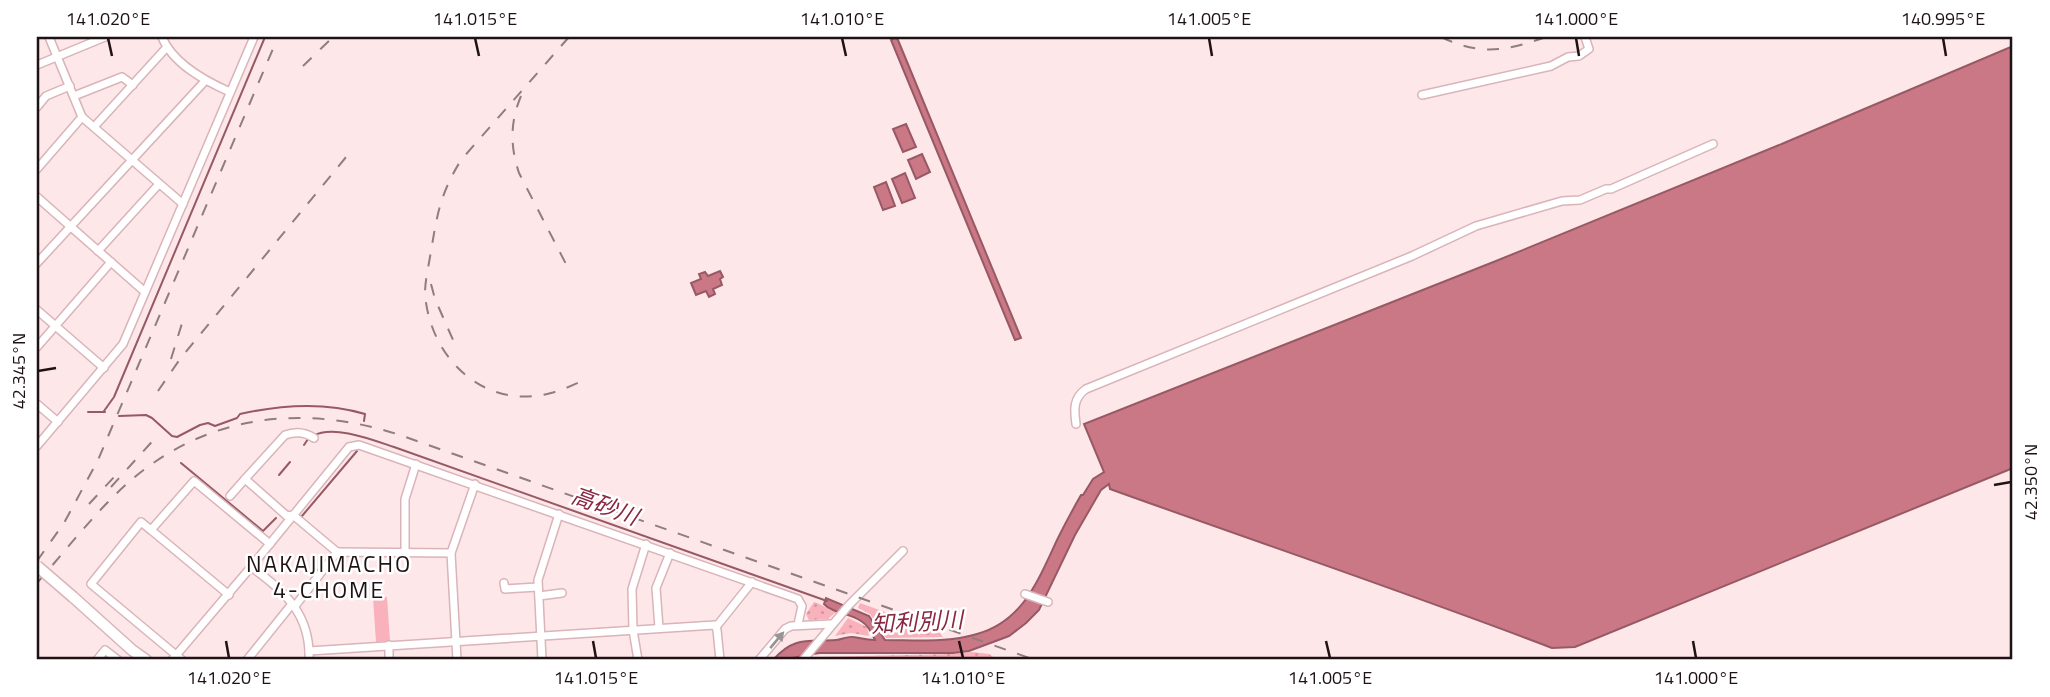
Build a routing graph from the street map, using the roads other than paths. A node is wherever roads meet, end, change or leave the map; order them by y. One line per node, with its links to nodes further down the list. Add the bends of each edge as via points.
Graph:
1 (49, 37): 7 (street)
2 (105, 37): 7 (street)
3 (162, 37): 6 (street)
4 (254, 37): 12 (street)
5 (1585, 37): 13 (street, via 1589,49 1551,66)
6 (167, 47): 9 (street); 10 (street)
7 (58, 56): 8 (street); 11 (street)
8 (37, 65)
9 (205, 81): 12 (street); 19 (street)
10 (133, 85): 14 (street, via 122,77); 17 (street)
11 (70, 86): 14 (street); 15 (street, via 46,96)
12 (230, 92): 23 (street)
13 (1422, 95)
14 (74, 96): 16 (street)
15 (37, 107)
16 (82, 117): 17 (street); 20 (street)
17 (94, 127): 19 (street)
18 (1713, 144): 35 (street, via 1580,200 1476,226 1086,389 1076,400)
19 (132, 160): 21 (street); 24 (street)
20 (37, 169)
21 (159, 184): 23 (street); 25 (street)
22 (37, 197): 24 (street)
23 (183, 204): 28 (street)
24 (71, 227): 25 (street); 27 (street)
25 (98, 251): 26 (street)
26 (111, 262): 28 (street); 30 (street)
27 (37, 263)
28 (145, 292): 32 (street, via 123,344)
29 (37, 312): 30 (street)
30 (54, 325): 31 (street); 32 (street)
31 (37, 346)
32 (104, 368): 34 (street)
33 (37, 404): 34 (street)
34 (58, 422): 37 (street)
35 (1076, 424)
36 (311, 436): 39 (street, via 285,435)
37 (37, 446)
38 (416, 464): 40 (street); 43 (street, via 368,447 349,447); 49 (street, via 405,499)
39 (244, 479): 41 (street); 43 (street, via 287,516)
40 (475, 484): 42 (street); 50 (street)
41 (230, 496)
42 (559, 514): 46 (street); 56 (street)
43 (293, 515): 45 (street); 48 (street)
44 (151, 530): 45 (street, via 194,481); 58 (street); 72 (street, via 141,522 91,584)
45 (270, 544): 53 (street)
46 (646, 544): 51 (street); 67 (street, via 632,589)
47 (903, 551): 64 (street)
48 (337, 552): 49 (street); 62 (street)
49 (405, 552): 50 (street)
50 (451, 553): 69 (street)
51 (670, 553): 54 (street); 66 (street, via 656,588)
52 (37, 566): 76 (highway, bridge)
53 (251, 567): 58 (street); 62 (street)
54 (752, 582): 63 (street, via 801,601); 65 (street)
55 (504, 583): 56 (street, via 505,589)
56 (538, 587): 60 (street)
57 (562, 593): 60 (street)
58 (229, 594): 72 (street)
59 (1025, 594): 61 (street)
60 (539, 596): 68 (street)
61 (1048, 602)
62 (293, 605): 71 (street); 77 (street)
63 (798, 624): 64 (street); 84 (street, one-way to 63, via 785,629)
64 (832, 624): 73 (street)
65 (716, 627): 66 (street); 83 (street)
66 (659, 628): 67 (street)
67 (633, 630): 68 (street); 82 (street)
68 (541, 636): 69 (street); 81 (street)
69 (456, 642): 70 (street); 80 (street)
70 (389, 645): 71 (street); 79 (street)
71 (309, 651): 78 (street)
72 (177, 659)
73 (804, 659)
74 (97, 660): 75 (street, via 105,650)
75 (118, 660)
76 (146, 660)
77 (247, 660)
78 (310, 660)
79 (389, 660)
80 (457, 660)
81 (542, 660)
82 (638, 660)
83 (720, 660)
84 (759, 660)

